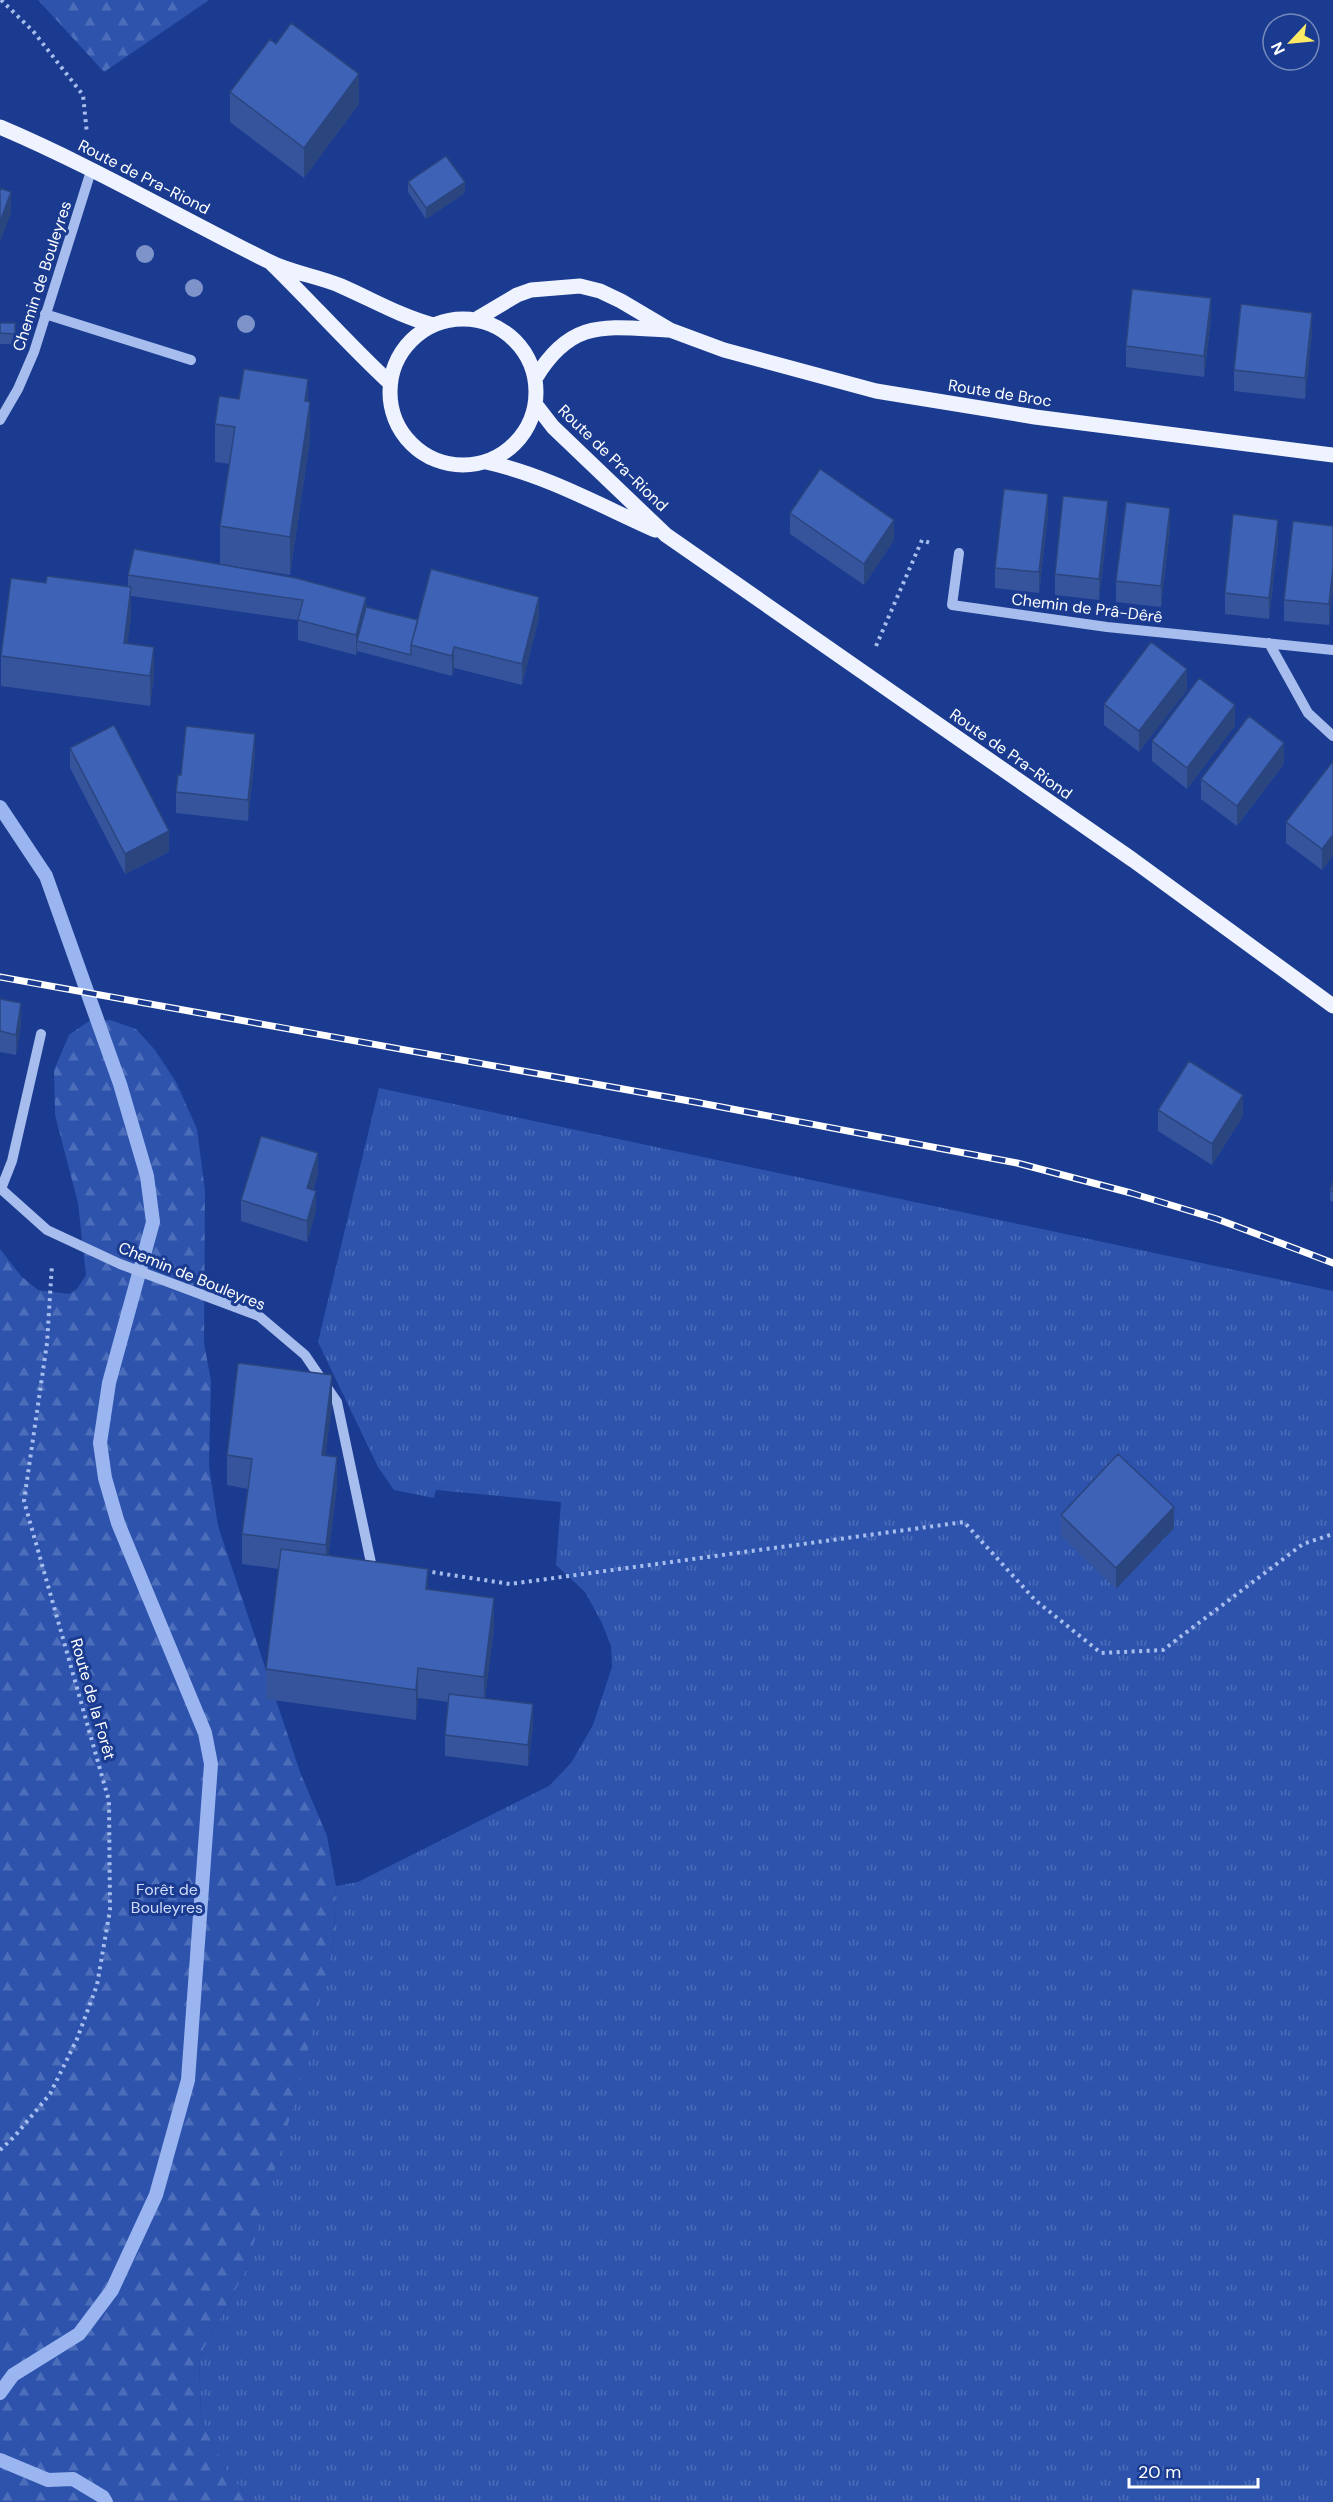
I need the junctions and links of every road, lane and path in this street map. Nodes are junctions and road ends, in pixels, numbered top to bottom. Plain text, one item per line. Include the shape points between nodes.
1 (1, 0) edge
2 (0, 127) edge
3 (91, 171) junction
4 (270, 262) junction
5 (45, 314) junction
6 (476, 320) junction
7 (434, 325) junction
8 (670, 330) junction
9 (190, 360) dead end
10 (535, 379) junction
11 (390, 383) junction
12 (536, 405) junction
13 (0, 420) edge
14 (1333, 455) edge
15 (486, 462) junction
16 (666, 535) junction
17 (959, 553) joint
18 (1269, 643) junction
19 (875, 647) dead end
20 (1333, 650) edge
21 (1333, 736) edge
22 (1333, 1006) edge
23 (41, 1034) dead end
24 (0, 1189) edge
25 (47, 1230) junction
26 (1333, 1534) edge
27 (370, 1563) joint
28 (0, 2150) edge

1 - 3 path via 33,31 82,95
2 - 3 main road, Route de Pra-Riond
3 - 4 main road, Route de Pra-Riond
3 - 5 street, Chemin de Bouleyres
4 - 7 main road, Route de Pra-Riond
4 - 11 main road, Route de Pra-Riond
5 - 9 street
5 - 13 street, Chemin de Bouleyres via 34,352
6 - 7 main road, Route de Pra-Riond
6 - 8 main road, Route de Broc via 531,290 580,286 621,301
6 - 10 main road, Route de Pra-Riond via 513,338 527,356
7 - 11 main road, Route de Pra-Riond via 415,336 401,353
8 - 10 main road, Route de Broc via 587,331 549,356
8 - 14 main road, Route de Broc via 761,361 876,391 1035,417
10 - 12 main road, Route de Pra-Riond
11 - 15 main road, Route de Pra-Riond via 397,424 419,451 451,465
12 - 15 main road, Route de Pra-Riond via 515,444
12 - 16 main road, Route de Pra-Riond via 553,427
15 - 16 main road, Route de Pra-Riond via 542,477
16 - 22 main road, Route de Pra-Riond via 1133,860
17 - 18 street, Chemin de Prâ-Dêrê via 952,605 1107,627
17 - 19 path via 922,540
18 - 20 street, Chemin de Prâ-Dêrê
18 - 21 street via 1308,713
23 - 24 street via 12,1161
24 - 25 street, Chemin de Bouleyres
25 - 27 street, Chemin de Bouleyres via 120,1264 259,1316 305,1355 337,1402
25 - 28 path, Route de la Forêt via 52,1268 47,1332 24,1501 109,1801 110,1910 97,1985 76,2039 50,2094
26 - 27 path via 1303,1544 1163,1650 1101,1653 1035,1600 964,1522 510,1584

